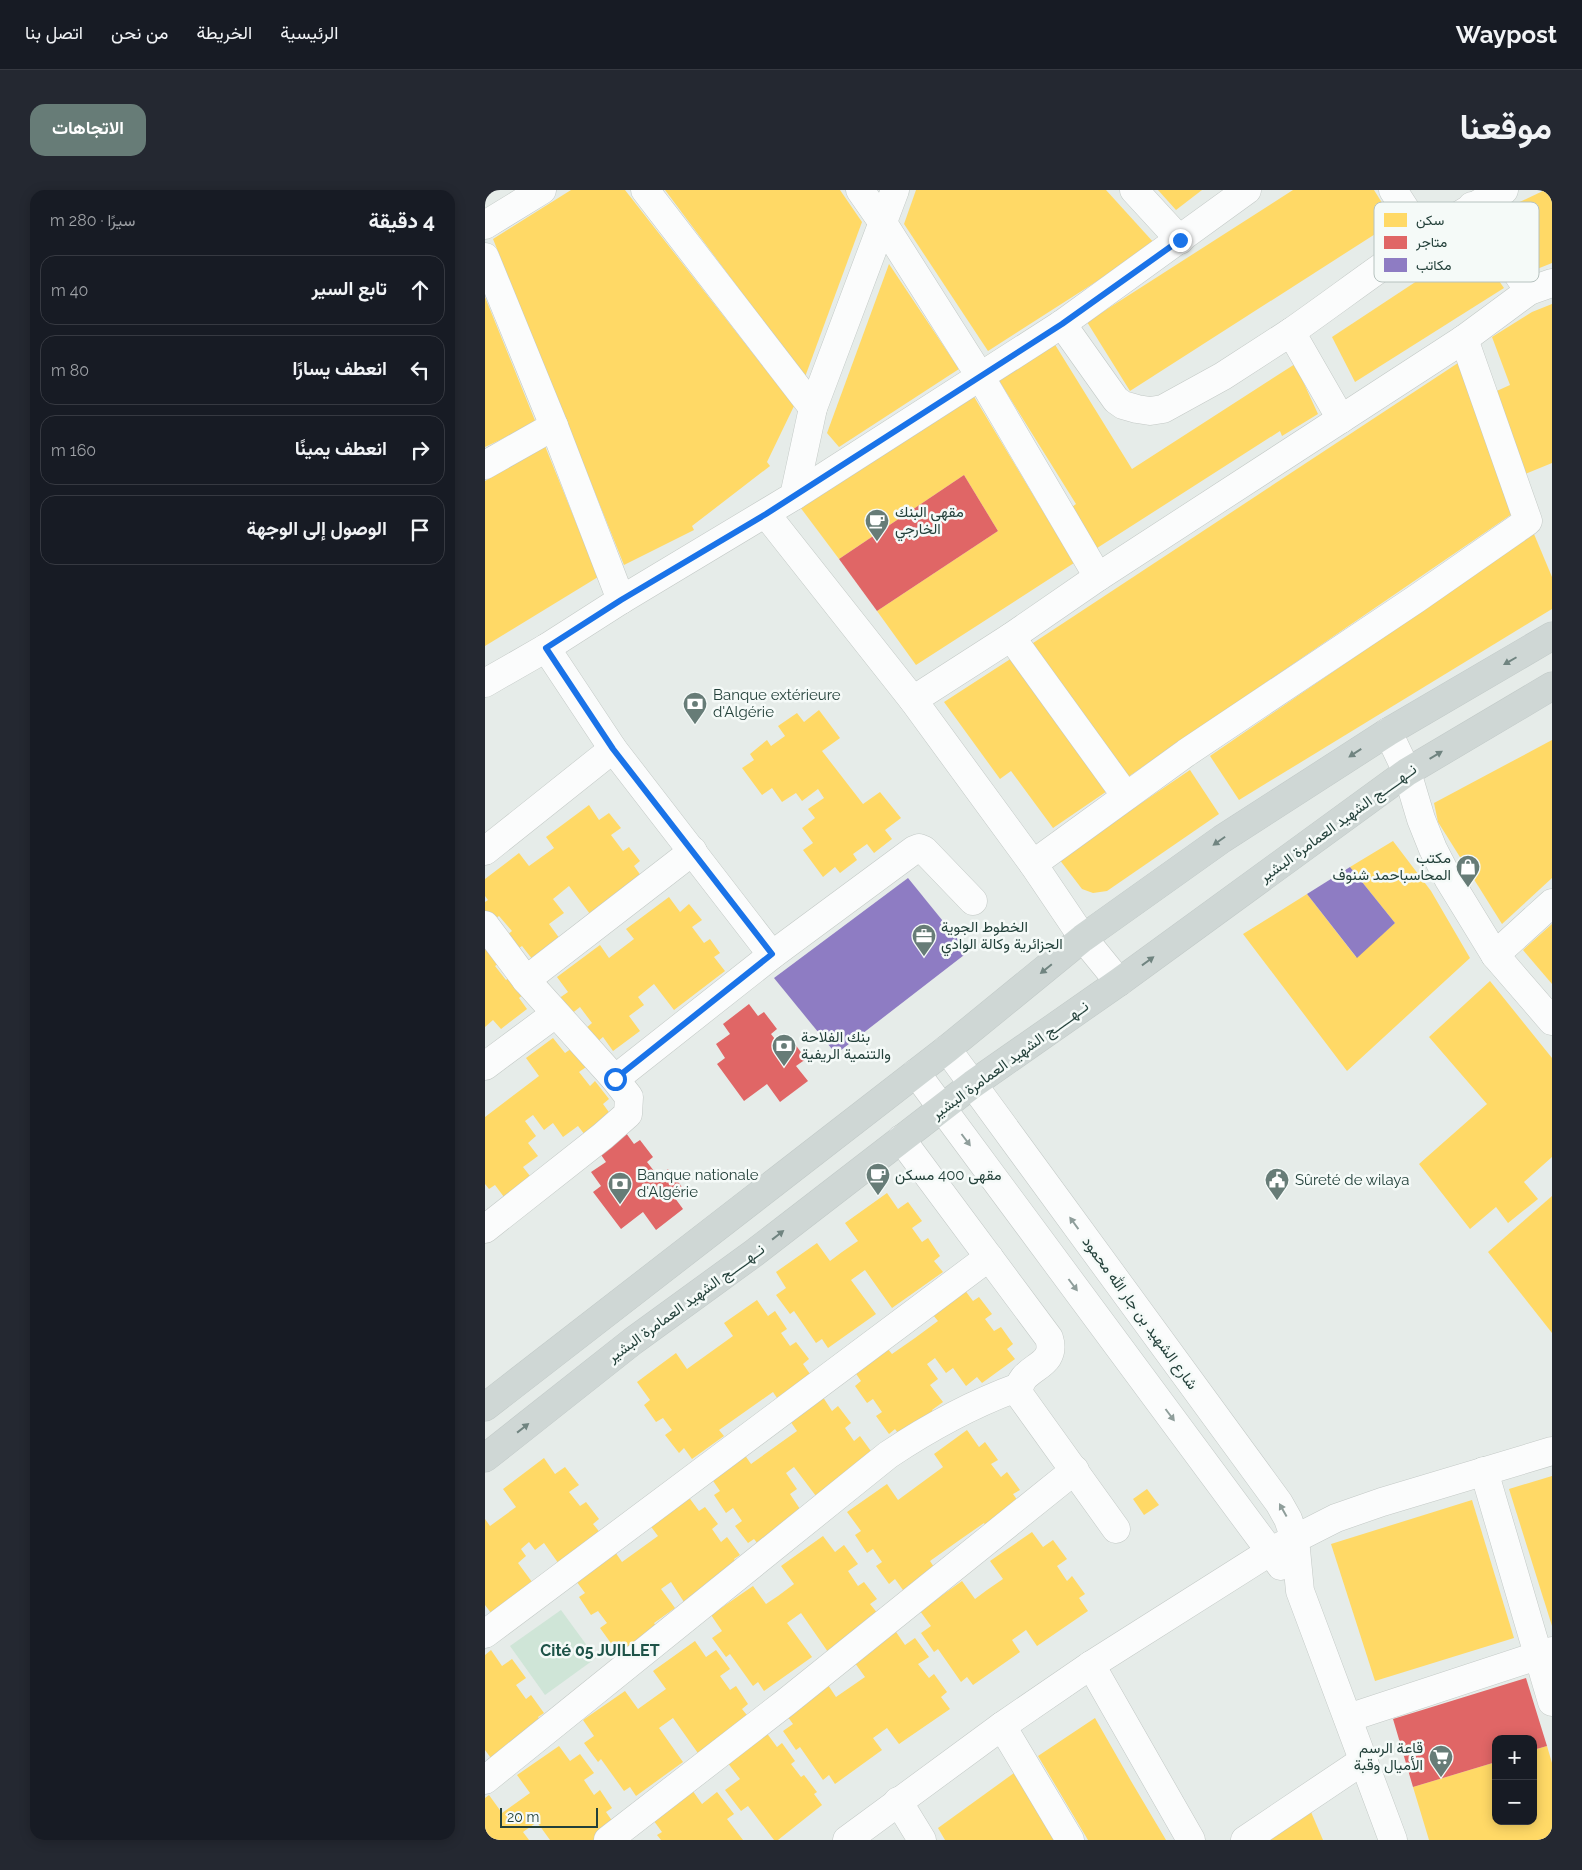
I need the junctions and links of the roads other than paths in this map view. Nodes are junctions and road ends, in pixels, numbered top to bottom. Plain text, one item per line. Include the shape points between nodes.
1 (542, 190) edge
2 (645, 190) edge
3 (859, 190) edge
4 (895, 190) edge
5 (1134, 190) edge
6 (1247, 190) edge
7 (1393, 190) edge
8 (1503, 190) edge
9 (1401, 202) edge
10 (1480, 202) edge
11 (883, 223) junction
12 (485, 225) edge
13 (1180, 240) junction
14 (485, 257) edge
15 (1374, 273) edge
16 (1540, 287) edge
17 (1062, 324) junction
18 (1291, 332) junction
19 (1464, 339) junction
20 (979, 376) junction
21 (813, 408) junction
22 (1341, 419) junction
23 (554, 426) junction
24 (485, 465) edge
25 (794, 496) junction
26 (766, 514) junction
27 (1098, 577) junction
28 (621, 600) junction
29 (1552, 636) edge
30 (1011, 637) junction
31 (546, 648) junction
32 (485, 683) edge
33 (1552, 686) edge
34 (913, 700) junction
35 (1387, 732) junction
36 (613, 749) junction
37 (1407, 772) junction
38 (1126, 796) junction
39 (485, 850) edge
40 (693, 851) junction
41 (1033, 864) junction
42 (973, 901) dead end
43 (1552, 903) edge
44 (485, 925) edge
45 (1083, 938) junction
46 (772, 954) junction
47 (1495, 954) junction
48 (526, 980) junction
49 (1119, 982) junction
50 (555, 1014) junction
51 (1552, 1021) edge
52 (947, 1049) junction
53 (485, 1066) edge
54 (916, 1073) junction
55 (615, 1079) junction
56 (973, 1084) junction
57 (942, 1108) junction
58 (901, 1139) junction
59 (485, 1229) edge
60 (989, 1257) junction
61 (1019, 1387) junction
62 (485, 1407) edge
63 (1552, 1451) edge
64 (485, 1458) edge
65 (1075, 1470) junction
66 (1484, 1471) junction
67 (1116, 1529) dead end
68 (1295, 1539) junction
69 (1271, 1552) junction
70 (1300, 1591) junction
71 (485, 1634) edge
72 (1545, 1654) edge
73 (1091, 1665) junction
74 (1552, 1702) edge
75 (1348, 1718) junction
76 (1002, 1726) junction
77 (1364, 1760) junction
78 (485, 1780) edge
79 (898, 1801) junction
80 (608, 1840) edge
81 (847, 1840) edge
82 (922, 1840) edge
83 (1070, 1840) edge
84 (1191, 1840) edge
85 (1245, 1840) edge
86 (1393, 1840) edge

1 - 12 street
2 - 21 street
3 - 11 street
4 - 11 street
5 - 13 street
6 - 13 street
7 - 9 street
8 - 10 street
11 - 20 street
11 - 21 street
13 - 17 street
14 - 23 street
15 - 18 street
16 - 19 street
17 - 18 street via 1116,400 1123,405 1150,411 1163,409 1223,376
17 - 20 street
18 - 22 street
19 - 22 street
19 - 38 street via 1528,521
20 - 25 street
20 - 27 street
21 - 25 street
22 - 27 street
23 - 24 street
23 - 28 street
25 - 26 street
26 - 28 street
26 - 34 street
27 - 30 street
28 - 31 street
29 -> 35 main road
30 - 34 street
30 - 38 street
31 - 32 street
31 - 36 street
37 -> 33 main road, نــهـــــج الشهيد العمامرة البشير
34 - 41 street
35 - 37 street
35 -> 45 main road via 1222,839
36 - 39 street
36 - 40 street
37 - 47 street via 1433,849
49 -> 37 main road, نــهـــــج الشهيد العمامرة البشير
38 - 41 street
40 - 46 street
40 - 48 street
41 - 45 street
42 - 46 street via 919,848
43 - 47 street
44 - 48 street
45 - 49 street
45 -> 52 main road
46 - 55 street
47 - 51 street
48 - 50 street
49 - 56 main road, نــهـــــج الشهيد العمامرة البشير
50 - 53 street
50 - 55 street
52 - 54 main road
52 - 56 street, شارع الشهيد بن جار الله محمود
54 - 57 street, شارع الشهيد بن جار الله محمود
54 - 62 main road
55 - 59 street via 629,1096 627,1114
56 - 57 main road, نــهـــــج الشهيد العمامرة البشير
68 -> 56 street, شارع الشهيد بن جار الله محمود via 1279,1502
57 - 58 main road, نــهـــــج الشهيد العمامرة البشير
57 -> 69 street, شارع الشهيد بن جار الله محمود
58 - 60 street
64 -> 58 main road, نــهـــــج الشهيد العمامرة البشير via 633,1341 754,1253
60 - 61 street via 1045,1331 1051,1346 1046,1361 1025,1376
60 - 71 street
61 - 65 street via 1023,1400
61 - 78 street via 951,1416 888,1455
63 - 66 street
65 - 67 street
65 - 80 street
66 - 68 street via 1345,1515
66 - 72 street
68 - 69 street
68 - 70 street, شارع الشهيد بن جار الله محمود
69 - 70 street, شارع الشهيد بن جار الله محمود
69 - 73 street
70 - 75 street, شارع الشهيد بن جار الله محمود
72 - 74 street
72 - 75 street
73 - 76 street
73 - 84 street
75 - 77 street, شارع الشهيد بن جار الله محمود
76 - 79 street
76 - 83 street
77 - 85 street
77 - 86 street, شارع الشهيد بن جار الله محمود
79 - 81 street
79 - 82 street

